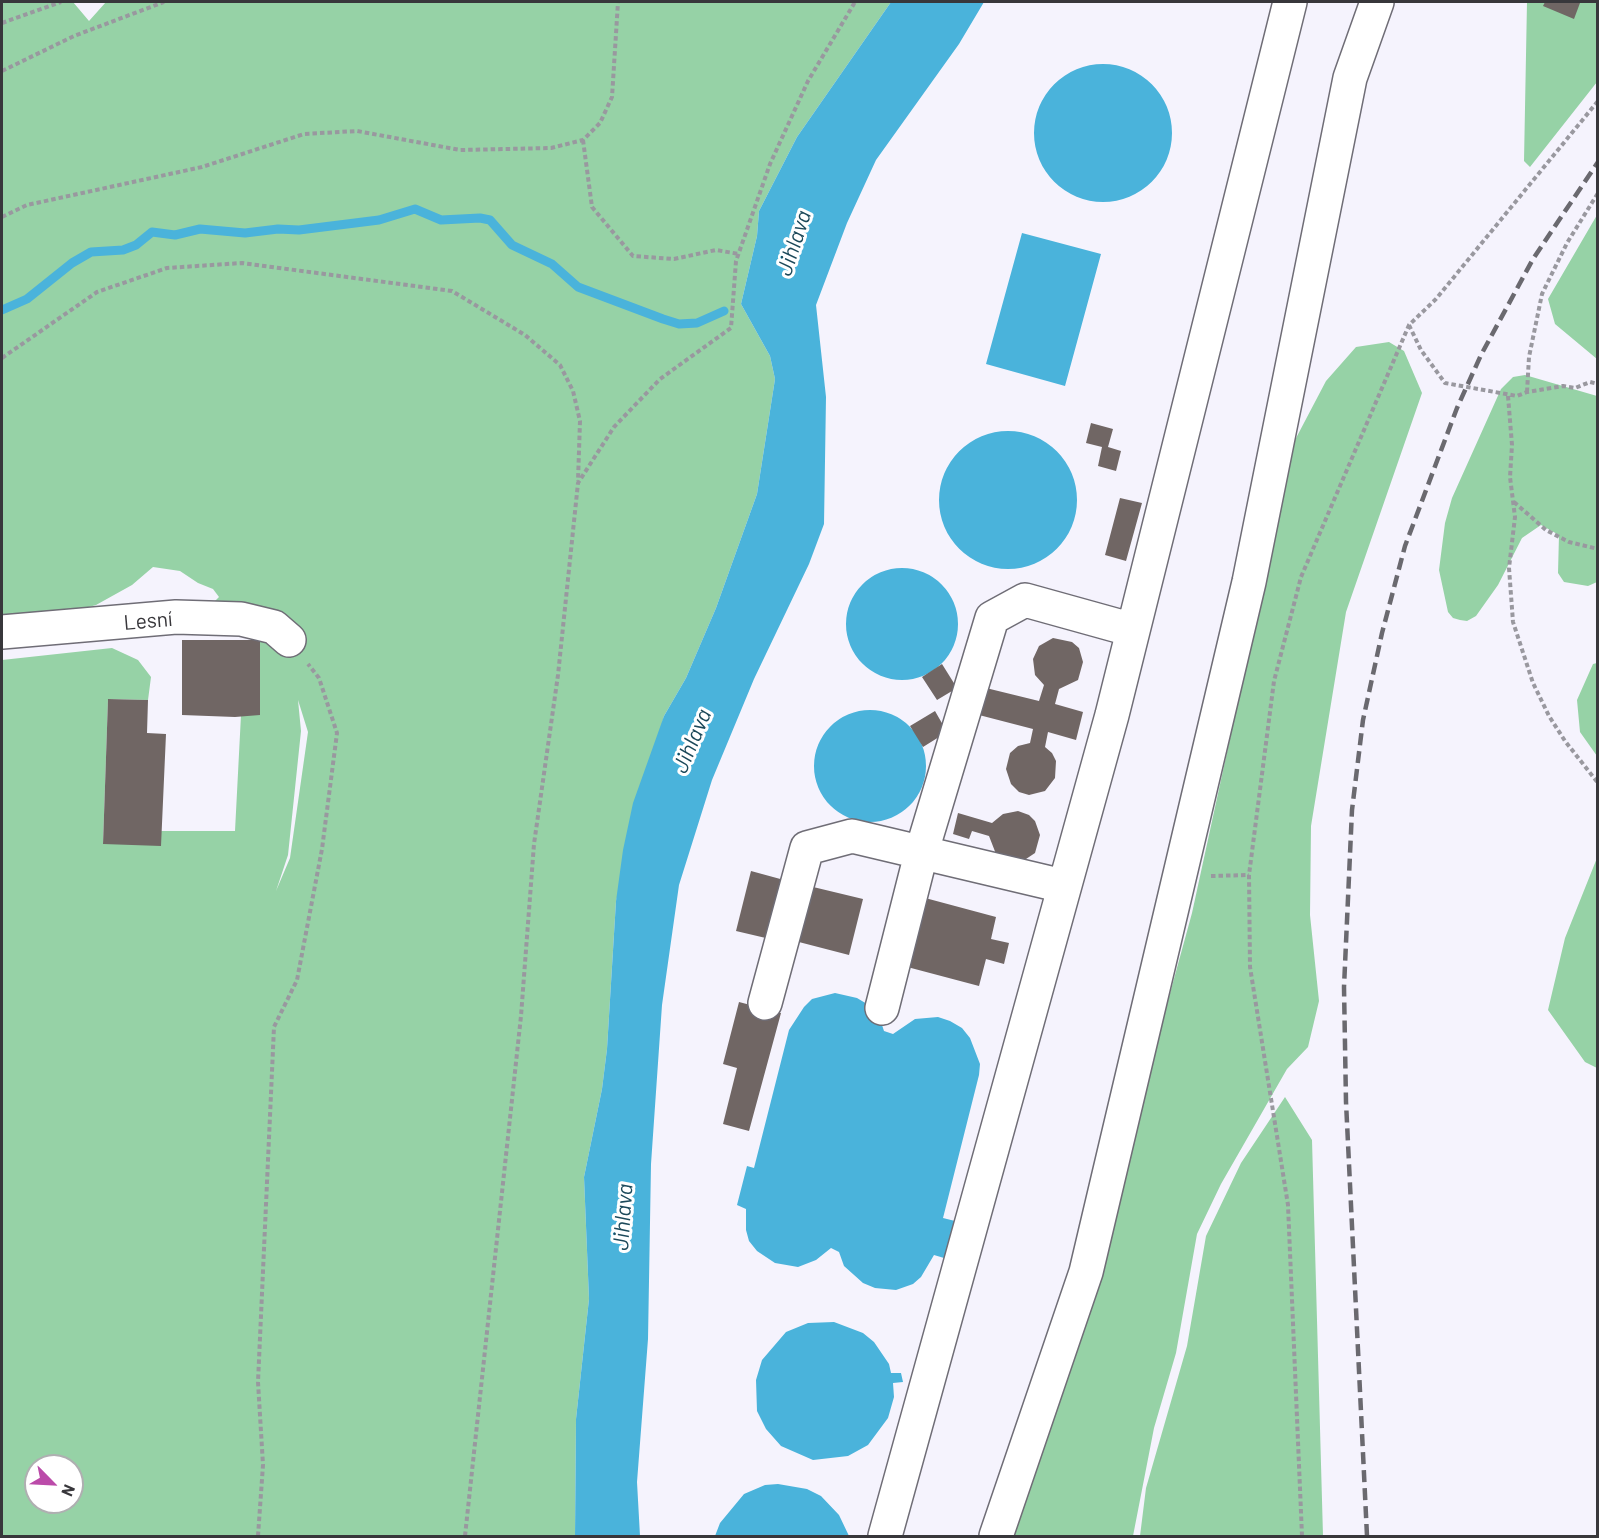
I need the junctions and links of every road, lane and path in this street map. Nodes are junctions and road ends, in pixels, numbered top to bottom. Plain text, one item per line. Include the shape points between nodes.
1 (61, 2) edge
2 (164, 2) edge
3 (618, 2) edge
4 (855, 2) edge
5 (1290, 2) edge
6 (1377, 2) edge
7 (2, 23) edge
8 (2, 71) edge
9 (1598, 101) edge
10 (584, 140) junction
11 (1598, 193) edge
12 (2, 217) edge
13 (739, 254) junction
14 (1408, 325) junction
15 (2, 358) edge
16 (1598, 384) edge
17 (1527, 392) junction
18 (1508, 396) junction
19 (578, 483) junction
20 (1514, 502) junction
21 (1598, 549) edge
22 (1133, 630) junction
23 (2, 632) edge
24 (289, 640) joint
25 (1598, 783) edge
26 (921, 854) junction
27 (1063, 886) junction
28 (765, 1003) dead end
29 (882, 1008) dead end
30 (258, 1536) edge
31 (465, 1536) edge
32 (885, 1536) edge
33 (996, 1536) edge
34 (1302, 1536) edge

1 - 7 path
2 - 8 path via 74,36
3 - 10 path via 612,97 600,123
4 - 13 path via 808,81 770,164
5 - 22 street
6 - 33 street via 1350,78 1249,582 1086,1272
9 - 14 path via 1436,299
10 - 12 path via 551,148 460,150 357,131 303,134 202,167 27,205
10 - 13 path via 592,207 633,256 674,259 716,250
11 - 17 path via 1542,294 1529,357
13 - 19 path via 731,328 652,387 614,427
14 - 18 path via 1445,383
14 - 34 path via 1300,577 1274,681 1249,875 1250,967 1288,1205
15 - 19 path via 97,292 167,268 242,263 452,291 525,335 560,365 573,391 580,421
16 - 17 path
17 - 18 path
18 - 20 path
19 - 31 path via 558,675 534,844 521,1016
20 - 21 path via 1546,530 1569,542
20 - 25 path via 1509,568 1513,622 1522,654 1549,716
22 - 26 street via 1025,600 992,618
22 - 27 street
23 - 24 street, Lesní via 176,617 241,619 274,627
24 - 30 path via 319,678 337,733 322,849 297,980 274,1027 258,1382 263,1465
26 - 27 street
26 - 28 street via 852,836 807,848
26 - 29 street
27 - 32 street

